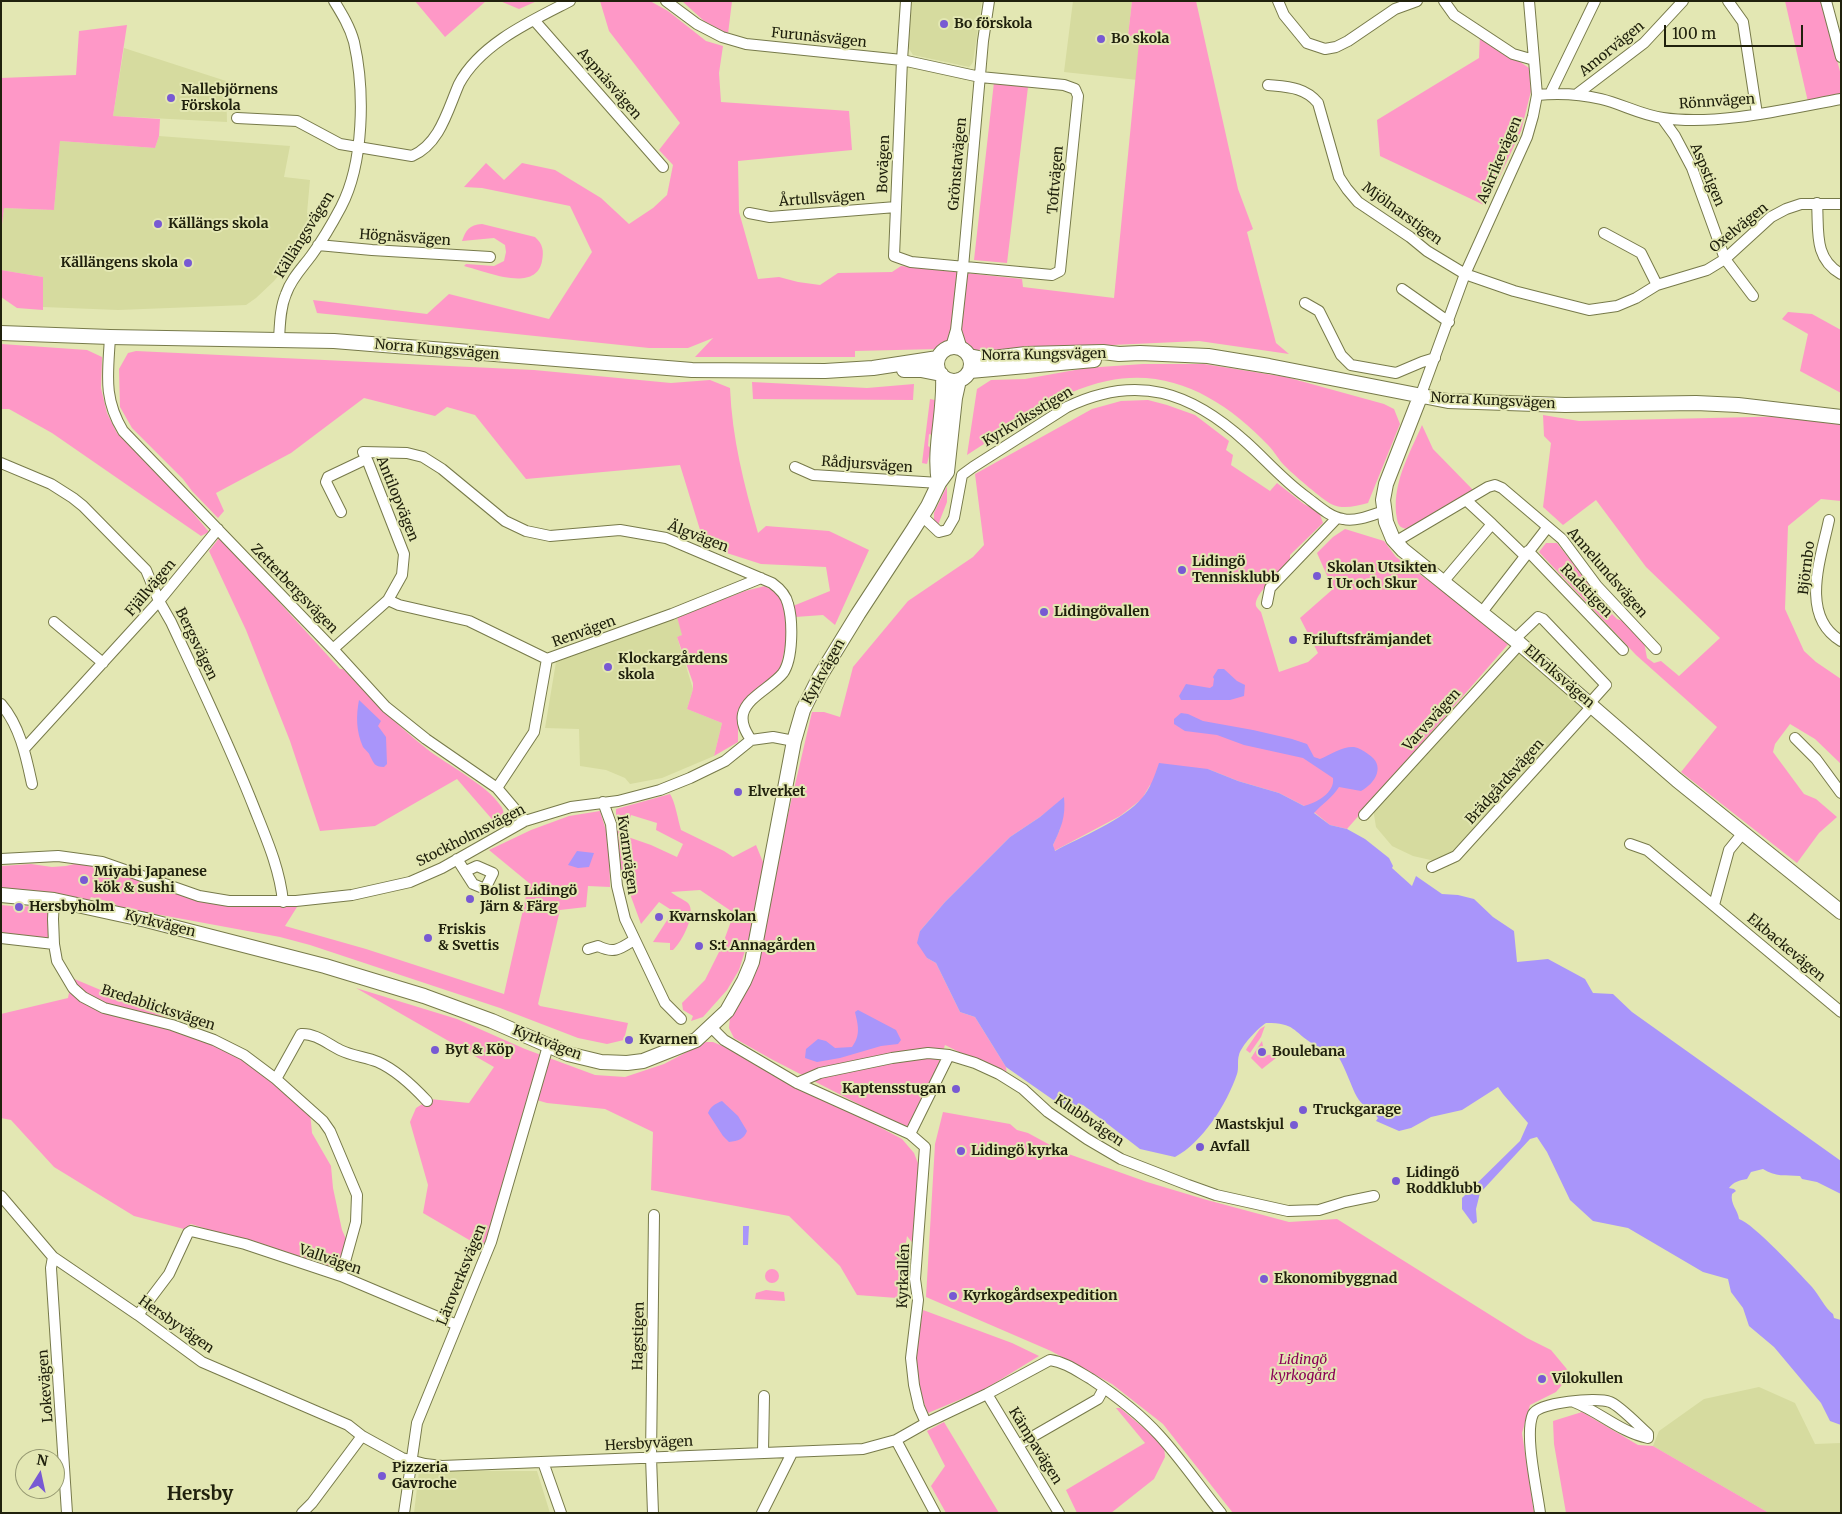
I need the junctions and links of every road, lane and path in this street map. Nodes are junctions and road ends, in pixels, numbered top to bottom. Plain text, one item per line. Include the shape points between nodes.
1 (334, 1) edge
2 (570, 1) edge
3 (666, 1) edge
4 (906, 1) edge
5 (989, 1) edge
6 (1278, 1) edge
7 (1417, 1) edge
8 (1444, 1) edge
9 (1529, 1) edge
10 (1595, 1) edge
11 (1683, 1) edge
12 (1728, 1) edge
13 (1826, 1) edge
14 (534, 20) junction
15 (1841, 57) edge
16 (902, 60) junction
17 (1534, 60) junction
18 (980, 77) junction
19 (1268, 85) dead end
20 (1550, 94) junction
21 (1577, 94) junction
22 (1537, 95) junction
23 (1841, 99) edge
24 (1757, 114) junction
25 (237, 118) dead end
26 (1662, 118) junction
27 (358, 147) junction
28 (663, 167) dead end
29 (1817, 203) junction
30 (1841, 204) edge
31 (896, 207) junction
32 (749, 212) dead end
33 (1604, 234) dead end
34 (318, 245) junction
35 (490, 257) dead end
36 (1725, 259) junction
37 (963, 267) junction
38 (1465, 274) junction
39 (1841, 274) edge
40 (1657, 285) junction
41 (1402, 289) dead end
42 (1753, 296) dead end
43 (1304, 303) dead end
44 (1449, 322) junction
45 (1, 333) edge
46 (110, 337) junction
47 (279, 339) junction
48 (961, 350) junction
49 (1118, 354) junction
50 (938, 358) junction
51 (1435, 358) junction
52 (873, 368) junction
53 (942, 376) junction
54 (964, 376) junction
55 (1420, 397) junction
56 (1841, 417) edge
57 (364, 455) junction
58 (1, 463) edge
59 (795, 467) dead end
60 (939, 483) junction
61 (1466, 500) junction
62 (1384, 511) junction
63 (341, 512) dead end
64 (922, 516) junction
65 (1337, 518) junction
66 (1829, 520) dead end
67 (1492, 524) junction
68 (1547, 528) junction
69 (218, 529) junction
70 (1395, 542) junction
71 (1526, 553) junction
72 (761, 578) junction
73 (1443, 582) junction
74 (388, 600) junction
75 (159, 601) junction
76 (1267, 603) dead end
77 (1482, 612) junction
78 (54, 622) dead end
79 (1517, 641) junction
80 (1841, 641) edge
81 (333, 649) junction
82 (1656, 649) dead end
83 (1623, 650) dead end
84 (547, 660) junction
85 (103, 663) junction
86 (1, 704) edge
87 (1590, 705) junction
88 (1795, 738) dead end
89 (751, 740) junction
90 (794, 741) junction
91 (24, 748) junction
92 (32, 784) dead end
93 (497, 788) junction
94 (1841, 793) edge
95 (603, 802) junction
96 (1364, 816) dead end
97 (525, 821) junction
98 (1742, 834) junction
99 (1630, 844) dead end
100 (1, 859) edge
101 (457, 859) junction
102 (1432, 867) dead end
103 (466, 871) dead end
104 (1, 895) edge
105 (54, 900) junction
106 (282, 902) junction
107 (1714, 905) junction
108 (1841, 912) edge
109 (1, 938) edge
110 (634, 940) junction
111 (54, 944) junction
112 (588, 950) dead end
113 (1841, 1012) edge
114 (681, 1019) dead end
115 (711, 1027) junction
116 (548, 1046) junction
117 (950, 1055) junction
118 (276, 1079) junction
119 (797, 1083) junction
120 (426, 1101) dead end
121 (910, 1134) junction
122 (1, 1196) edge
123 (1374, 1196) dead end
124 (654, 1215) dead end
125 (53, 1257) junction
126 (341, 1276) junction
127 (138, 1315) junction
128 (457, 1325) junction
129 (1104, 1388) junction
130 (987, 1394) junction
131 (764, 1396) dead end
132 (1574, 1402) junction
133 (931, 1420) junction
134 (362, 1436) junction
135 (896, 1440) junction
136 (1018, 1445) junction
137 (762, 1452) junction
138 (792, 1453) junction
139 (651, 1457) junction
140 (410, 1461) junction
141 (543, 1462) junction
142 (67, 1513) edge
143 (302, 1513) edge
144 (404, 1513) edge
145 (561, 1513) edge
146 (653, 1513) edge
147 (762, 1513) edge
148 (935, 1513) edge
149 (1059, 1513) edge
150 (1220, 1513) edge
151 (1540, 1513) edge

1 - 27 street, Källängsvägen via 354,41 360,98
2 - 14 street
3 - 16 street, Furunäsvägen via 697,24 722,37 746,44
4 - 16 street, Bovägen
5 - 18 street, Grönstavägen
6 - 7 street via 1307,43 1324,49 1336,47 1395,9
8 - 17 street via 1454,15 1513,54
9 - 17 street, Askrikevägen
10 - 20 street
11 - 21 street, Amorvägen via 1644,43
12 - 24 street via 1743,22
13 - 15 street
14 - 27 street via 478,58 463,76 432,142 419,153 405,156
14 - 28 street, Aspnäsvägen
16 - 18 street, Furunäsvägen
16 - 31 street, Bovägen
17 - 22 street, Askrikevägen
18 - 37 street, Grönstavägen
18 - 37 street, Toftvägen via 1064,85 1075,89 1078,96 1060,271 1052,275
19 - 38 street, Mjölnarstigen via 1311,94 1318,102 1339,177 1358,202 1427,252
20 - 21 street, Rönnvägen
20 - 22 street, Rönnvägen
21 - 26 street, Rönnvägen
22 - 38 street, Askrikevägen via 1527,137
23 - 24 street, Rönnvägen
24 - 26 street, Rönnvägen via 1696,120
25 - 27 street via 297,120 340,144
26 - 36 street, Aspstigen via 1692,168
27 - 34 street, Källängsvägen via 342,206
29 - 30 street, Oxelvägen
29 - 36 street, Oxelvägen via 1801,204 1771,217
29 - 39 street via 1820,252
31 - 32 street, Årtullsvägen via 770,217
31 - 37 street, Bovägen via 894,256 911,262
33 - 40 street via 1641,253
34 - 35 street, Högnäsvägen
34 - 47 street, Källängsvägen via 286,293
36 - 40 street, Oxelvägen via 1707,270
36 - 42 street, Aspstigen
37 - 48 street, Grönstavägen via 956,330
38 - 40 street, Oxelvägen via 1514,291 1589,310 1616,306
38 - 44 street, Askrikevägen
41 - 44 street
43 - 51 street via 1319,311 1341,355 1351,365 1396,374
44 - 51 street, Askrikevägen
45 - 46 street, Norra Kungsvägen
46 - 47 street, Norra Kungsvägen
46 - 69 street, Zetterbergsvägen via 109,400 114,416 134,442
47 - 52 street, Norra Kungsvägen via 692,370
48 - 49 street, Norra Kungsvägen via 984,359 1026,354
48 - 50 street via 942,352
48 - 54 street via 971,365
49 - 54 street, Norra Kungsvägen via 1102,359
49 - 55 street, Norra Kungsvägen via 1239,360
50 - 52 street, Norra Kungsvägen
50 - 53 street
51 - 55 street, Askrikevägen
52 - 53 street, Norra Kungsvägen via 921,370
53 - 54 street via 953,381
53 - 60 street, Kyrkvägen via 944,396 937,470
54 - 60 street, Kyrkvägen via 955,398 947,472
55 - 56 street, Norra Kungsvägen via 1512,404 1722,404
55 - 62 street, Elfviksvägen via 1386,484
57 - 63 street via 326,479
57 - 72 street, Älgvägen via 408,453 423,457 505,521 526,531 550,536 620,530 666,538
57 - 74 street, Antilopvägen via 404,554 402,575
58 - 75 street, Bergsvägen via 51,484 74,498 146,570
59 - 60 street, Rådjursvägen via 813,476
60 - 64 street, Kyrkvägen
61 - 67 street, Radstigen
61 - 68 street via 1495,485
61 - 70 street
62 - 65 street via 1349,520
62 - 70 street, Elfviksvägen
64 - 65 street, Kyrkviksstigen via 939,532 947,530 954,518 962,475 972,467 1083,399 1113,390 1136,389 1181,398 1202,408 1247,443 1293,488
64 - 90 street, Kyrkvägen via 820,676 803,710
65 - 76 street via 1270,588
66 - 80 street, Björnbo via 1816,586 1816,604 1827,629
67 - 71 street, Radstigen
67 - 73 street
68 - 71 street, Annelundsvägen
68 - 82 street, Annelundsvägen via 1562,539 1597,586
69 - 75 street, Fjällvägen
69 - 81 street, Zetterbergsvägen
70 - 73 street, Elfviksvägen
71 - 77 street, Annelundsvägen
71 - 83 street, Radstigen
72 - 84 street, Renvägen
72 - 89 street, Älgvägen via 780,589 788,604 790,655 784,671 752,699 743,713 742,720
73 - 77 street, Elfviksvägen
74 - 81 street, Antilopvägen
74 - 84 street via 469,621
75 - 85 street, Fjällvägen
75 - 106 street, Bergsvägen via 242,776 267,840 281,886
77 - 79 street, Elfviksvägen
78 - 85 street
79 - 87 street, Elfviksvägen
79 - 87 street, Varvsvägen via 1538,617 1544,619 1606,685
79 - 96 street, Varvsvägen
81 - 93 street, Zetterbergsvägen via 386,707
84 - 93 street, Renvägen via 534,732
85 - 91 street, Fjällvägen
86 - 91 street
87 - 98 street, Elfviksvägen
87 - 102 street, Brädgårdsvägen via 1456,856
88 - 94 street via 1816,759
89 - 90 street via 773,737
89 - 95 street, Stockholmsvägen via 725,761 690,778 660,790
90 - 115 street, Kyrkvägen via 752,962 734,1000
91 - 92 street
93 - 97 street, Zetterbergsvägen
95 - 97 street, Stockholmsvägen via 571,807
95 - 110 street, Kvarnvägen via 612,824 619,899
97 - 101 street, Stockholmsvägen
98 - 107 street via 1729,850
98 - 108 street, Elfviksvägen
99 - 107 street, Ekbackevägen via 1647,850
100 - 106 street, Stockholmsvägen via 80,858 102,862 199,896 229,901
101 - 103 street
101 - 106 street, Stockholmsvägen via 410,882 384,889
104 - 105 street, Kyrkvägen
105 - 111 street, Bredablicksvägen
105 - 116 street, Kyrkvägen via 334,968 432,999
107 - 113 street, Ekbackevägen
109 - 111 street
110 - 112 street via 619,949 598,946
110 - 114 street, Kvarnvägen via 665,1003
111 - 118 street, Bredablicksvägen via 58,961 73,988 93,1003 214,1040 244,1055
115 - 116 street, Kyrkvägen via 696,1040 643,1061 601,1062
115 - 119 street, Kyrkallén via 724,1040
116 - 128 street, Läroverksvägen via 491,1242
117 - 119 street, Klubbvägen via 928,1053 892,1058 820,1073
117 - 121 street
117 - 123 street, Klubbvägen via 999,1074 1056,1117 1121,1159 1188,1185 1288,1211 1318,1210
118 - 120 street via 302,1034 308,1033 356,1057 376,1061 389,1068
118 - 126 street, Bredablicksvägen via 330,1131 357,1195 356,1222
119 - 121 street, Kyrkallén
121 - 133 street, Kyrkallén via 925,1146 915,1279 918,1300 911,1358 918,1407
122 - 125 street, Hersbyvägen
124 - 139 street, Hagstigen
125 - 127 street, Hersbyvägen
125 - 142 street, Lokevägen via 51,1268
126 - 127 street, Vallvägen via 245,1244 191,1231 169,1274
126 - 128 street, Vallvägen
127 - 134 street, Hersbyvägen via 202,1362 348,1425
128 - 140 street, Läroverksvägen via 417,1424
129 - 130 street, Hersbyvägen via 1060,1362 1050,1360
129 - 136 street via 1098,1400
129 - 150 street via 1159,1434
130 - 133 street, Hersbyvägen
130 - 136 street, Kämpavägen
131 - 137 street
132 - 132 street via 1590,1408 1635,1436 1648,1438 1648,1434 1611,1402 1599,1399
132 - 151 street via 1550,1405 1536,1410 1533,1415 1529,1432
133 - 135 street, Hersbyvägen
134 - 140 street, Hersbyvägen
134 - 143 street
135 - 138 street, Hersbyvägen via 863,1450
135 - 148 street
136 - 149 street, Kämpavägen
137 - 138 street, Hersbyvägen
137 - 139 street, Hersbyvägen
138 - 147 street
139 - 141 street, Hersbyvägen
139 - 146 street, Hagstigen
140 - 141 street, Hersbyvägen via 442,1466
140 - 144 street, Läroverksvägen
141 - 145 street

